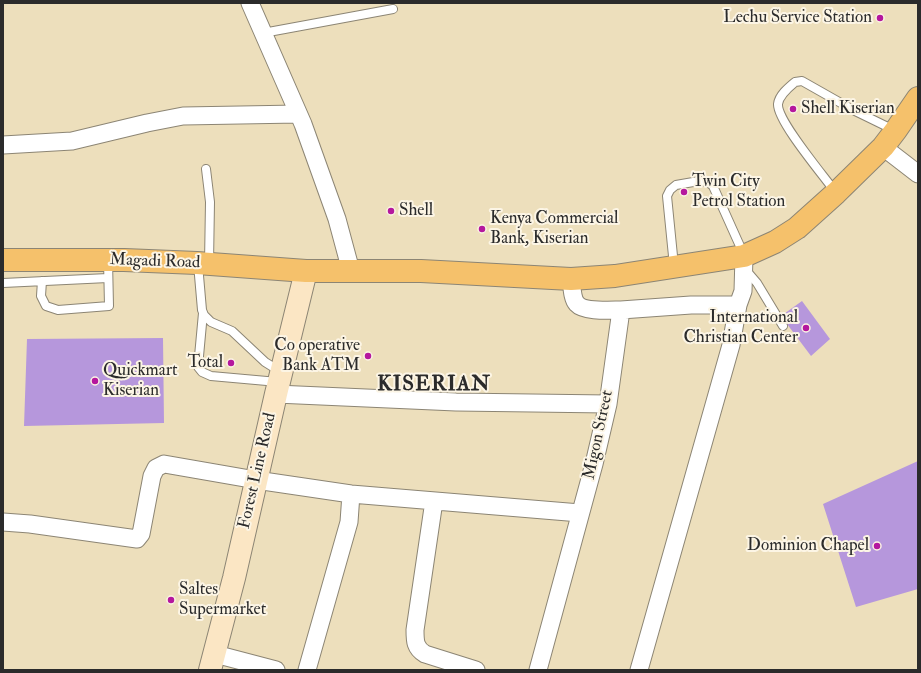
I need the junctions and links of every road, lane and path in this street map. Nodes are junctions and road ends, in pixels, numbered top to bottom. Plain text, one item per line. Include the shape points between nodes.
1 (250, 3) edge
2 (393, 9) dead end
3 (263, 33) junction
4 (918, 98) edge
5 (298, 114) junction
6 (890, 139) junction
7 (3, 145) edge
8 (206, 169) dead end
9 (918, 174) edge
10 (836, 193) junction
11 (3, 260) edge
12 (744, 262) junction
13 (203, 263) junction
14 (674, 267) junction
15 (108, 268) junction
16 (306, 271) junction
17 (351, 271) junction
18 (571, 279) junction
19 (42, 281) junction
20 (3, 283) edge
21 (738, 304) junction
22 (621, 310) junction
23 (203, 312) junction
24 (783, 326) dead end
25 (279, 383) junction
26 (608, 404) junction
27 (256, 480) junction
28 (351, 494) junction
29 (434, 501) junction
30 (580, 513) junction
31 (3, 522) edge
32 (212, 662) edge
33 (276, 670) edge
34 (307, 670) edge
35 (476, 670) edge
36 (538, 670) edge
37 (640, 670) edge

1 - 3 street
2 - 3 lane
3 - 5 street
4 - 6 highway, Magadi Road
5 - 7 street via 183,116 147,122 72,141
5 - 17 street via 304,124 337,219
6 - 9 street
6 - 10 highway, Magadi Road
6 - 10 lane via 855,111 802,82 795,82 788,88 778,104 780,113 786,126
8 - 13 lane via 210,202
10 - 12 highway, Magadi Road via 797,228
11 - 15 highway, Magadi Road
12 - 14 highway, Magadi Road
12 - 14 lane via 713,186 699,180 676,185 667,196
12 - 21 street via 743,291
12 - 24 lane
13 - 15 highway, Magadi Road
13 - 16 highway, Magadi Road
13 - 23 lane
14 - 18 highway, Magadi Road
15 - 19 lane
15 - 19 lane via 109,306 58,310 46,306 41,296
16 - 17 highway, Magadi Road
16 - 25 main road, Forest Line Road
17 - 18 highway, Magadi Road via 421,271
18 - 22 street via 578,305 587,309
19 - 20 lane
21 - 22 street
21 - 37 street via 731,345
22 - 26 street, Migon Street
23 - 25 lane via 211,322 237,334 265,362
23 - 25 lane via 198,361 202,372 212,376
25 - 26 street via 456,402
25 - 27 main road, Forest Line Road
26 - 30 street, Migon Street
27 - 28 street
27 - 31 street via 164,464 159,466 153,472 141,534 137,539
27 - 32 main road, Forest Line Road
28 - 29 street
28 - 34 street via 349,522
29 - 30 street
29 - 35 street via 415,640 417,647 425,654
30 - 36 street, Migon Street
32 - 33 street

